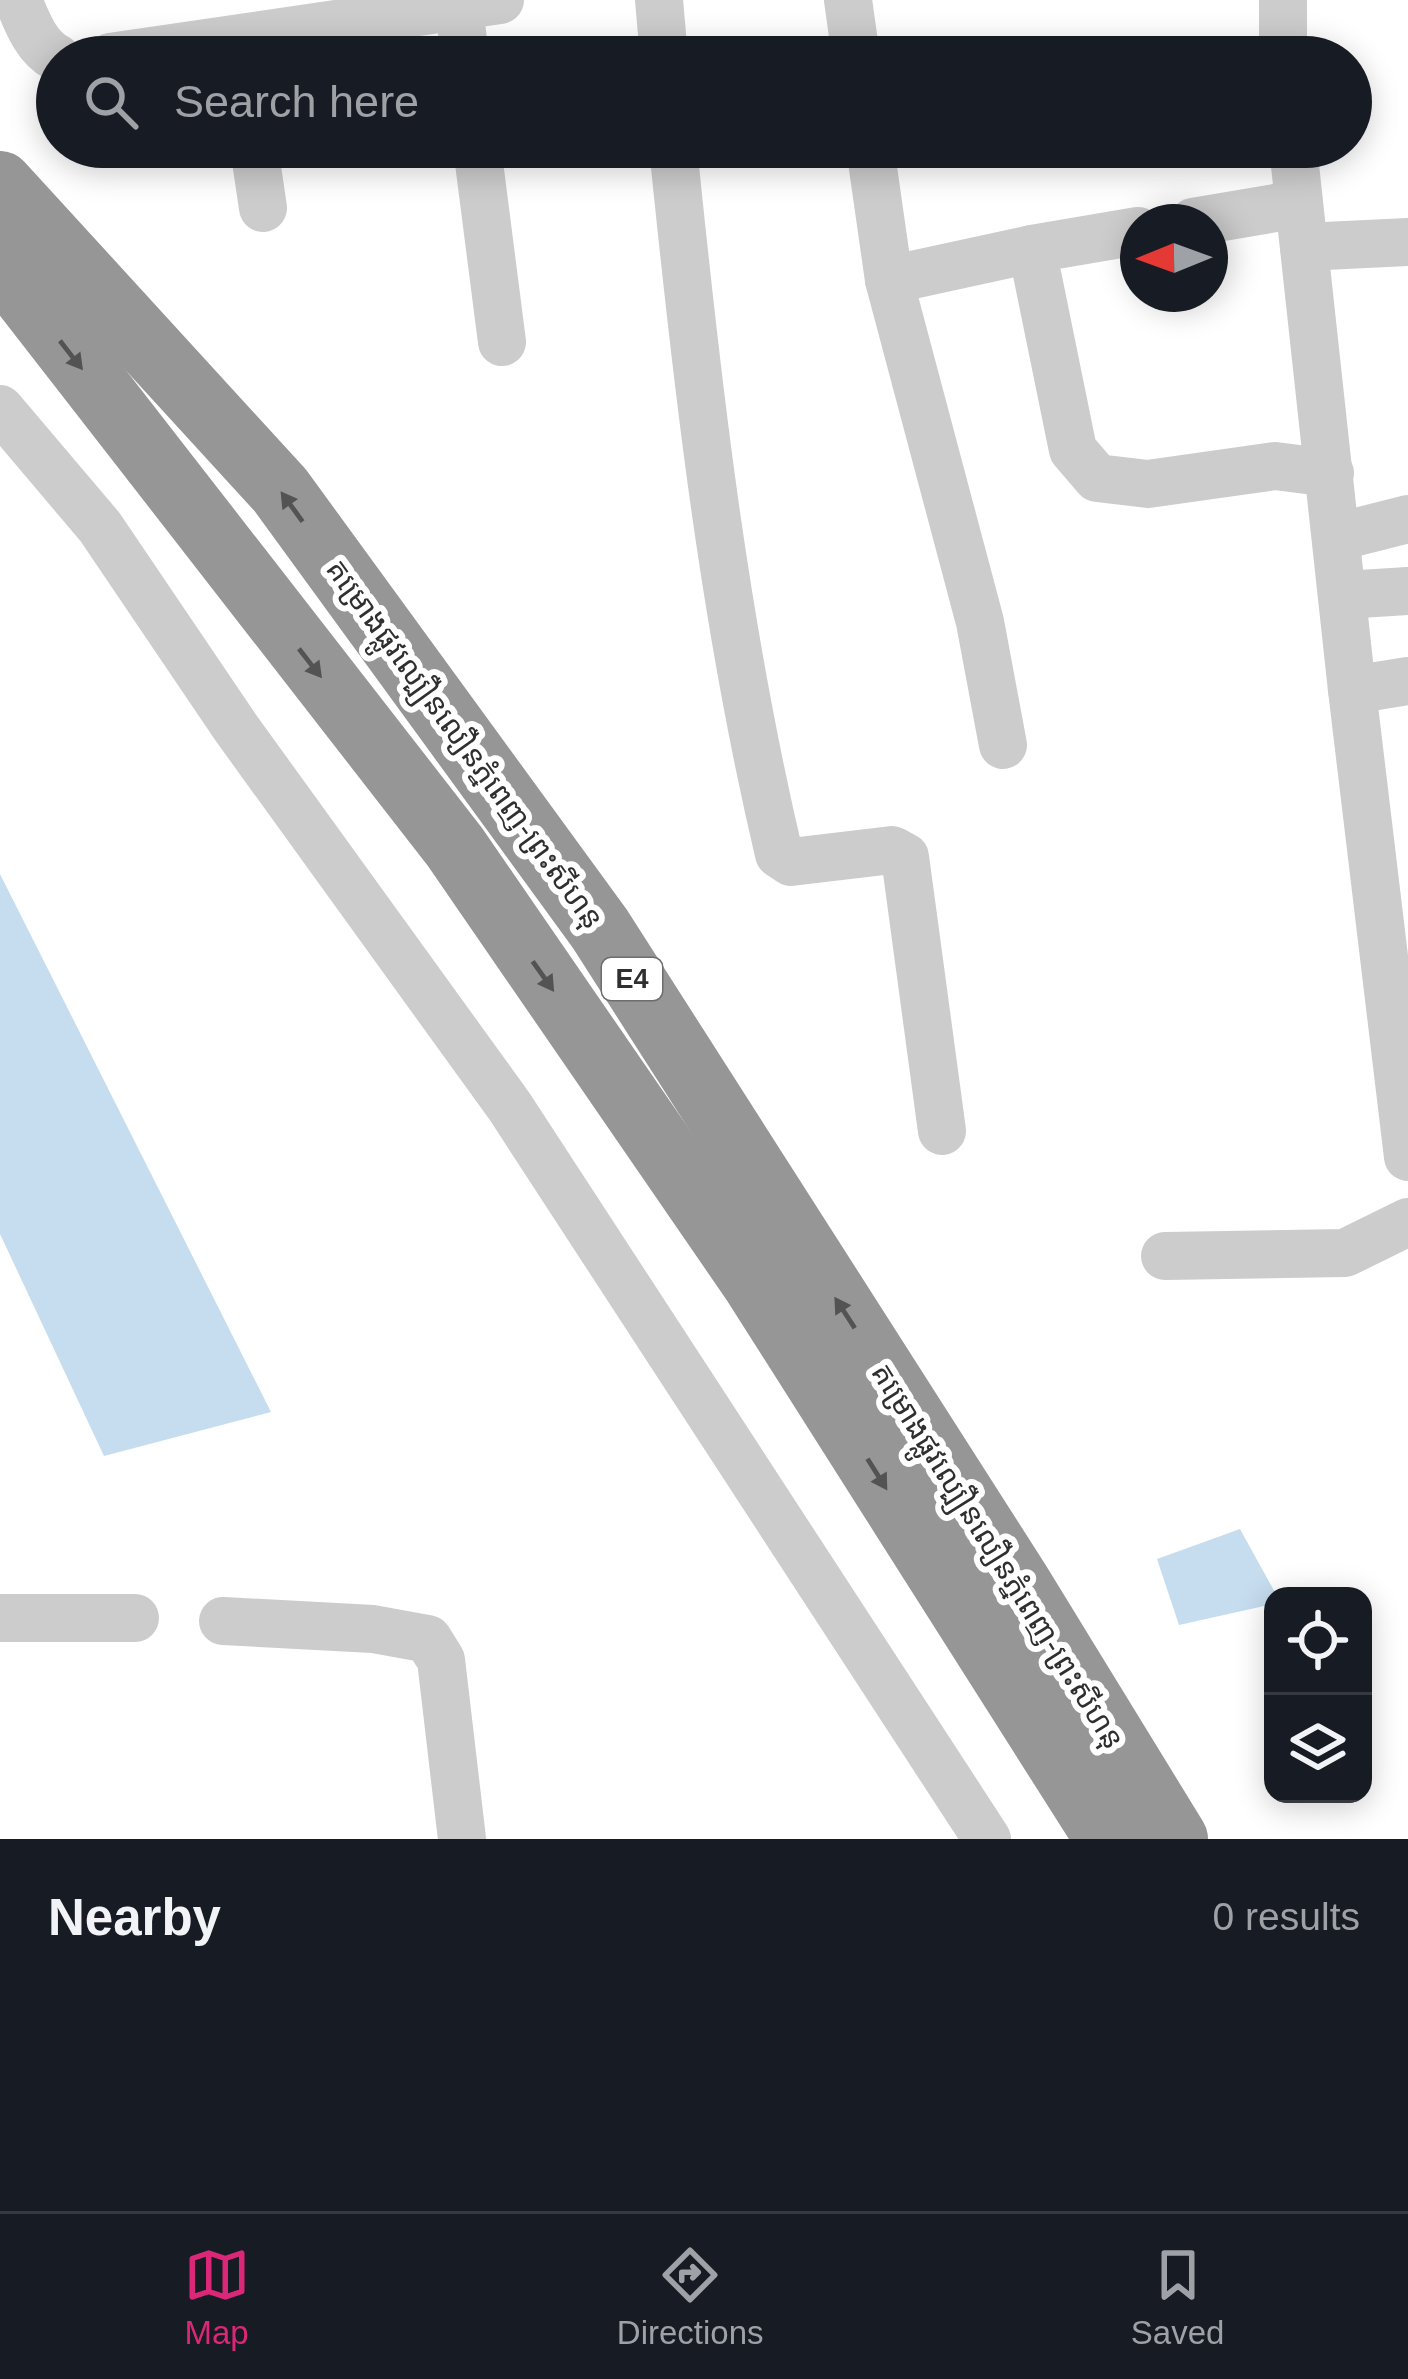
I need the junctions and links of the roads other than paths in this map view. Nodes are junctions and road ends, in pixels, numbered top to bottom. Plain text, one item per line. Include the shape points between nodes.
1 (18, 0) edge
2 (658, 0) edge
3 (848, 0) edge
4 (1282, 0) edge
5 (479, 3) edge
6 (300, 36) edge
7 (470, 36) edge
8 (662, 36) edge
9 (853, 36) edge
10 (1283, 36) edge
11 (36, 37) edge
12 (257, 168) edge
13 (479, 168) edge
14 (675, 168) edge
15 (872, 168) edge
16 (1295, 168) edge
17 (0, 184) edge
18 (263, 208) dead end
19 (1228, 223) edge
20 (1302, 226) junction
21 (1120, 234) edge
22 (1408, 242) edge
23 (1032, 249) junction
24 (0, 262) edge
25 (889, 280) junction
26 (502, 342) dead end
27 (0, 410) edge
28 (1330, 473) junction
29 (1408, 519) edge
30 (1337, 537) junction
31 (1408, 591) edge
32 (1344, 595) junction
33 (1408, 681) edge
34 (1352, 690) junction
35 (1003, 745) dead end
36 (942, 1131) dead end
37 (1408, 1157) edge
38 (1408, 1222) edge
39 (1165, 1256) dead end
40 (0, 1618) edge
41 (135, 1618) dead end
42 (223, 1621) dead end
43 (462, 1839) edge
44 (987, 1839) edge
45 (1108, 1839) edge
46 (1175, 1839) edge

1 - 11 street
2 - 8 street
3 - 9 street
4 - 10 street
5 - 6 street
5 - 7 street
12 - 18 street
13 - 26 street
14 - 36 street via 699,411 778,850 791,862 892,850 904,857
15 - 25 street
16 - 20 street
46 -> 17 highway, គម្រោងផ្លូវល្បឿនលឿនភ្នំពេញ-ព្រះសីហនុ / E4 via 600,929 280,490
19 - 20 street
20 - 22 street
20 - 28 street
21 - 23 street
23 - 25 street
23 - 28 street via 1073,450 1097,478 1148,484 1275,466
24 -> 45 highway, គម្រោងផ្លូវល្បឿនលឿនភ្នំពេញ-ព្រះសីហនុ / E4 via 454,847 755,1283
25 - 35 street via 980,622
27 - 44 street via 100,527 511,1107
28 - 30 street
29 - 30 street
30 - 32 street
31 - 32 street
32 - 34 street
33 - 34 street
34 - 37 street
38 - 39 street via 1345,1253
40 - 41 street
42 - 43 street via 428,1639 441,1660

